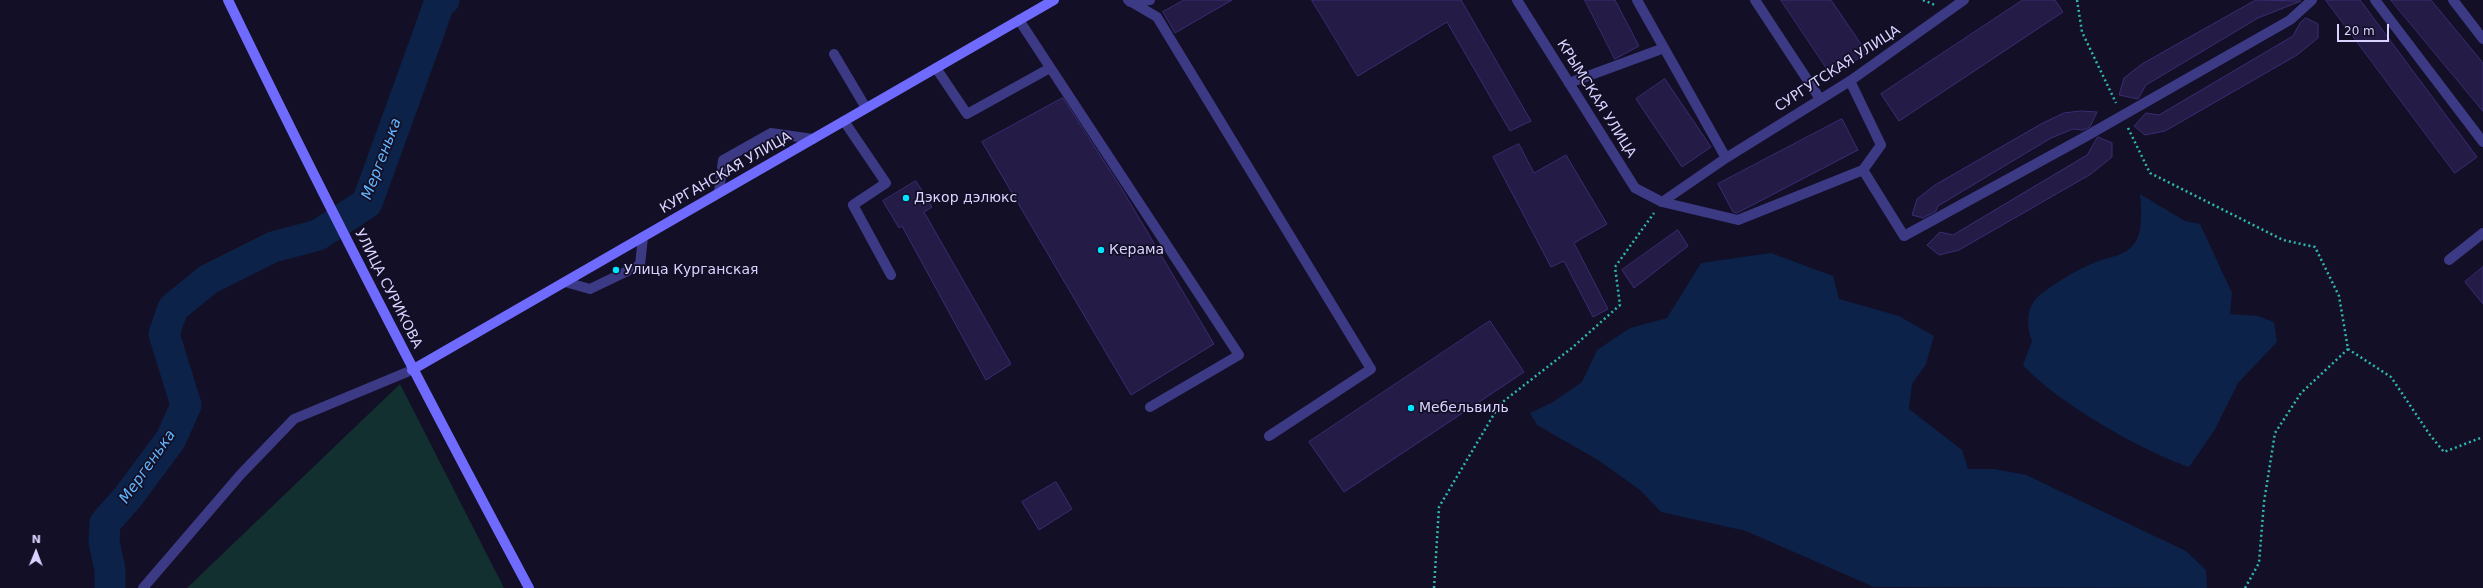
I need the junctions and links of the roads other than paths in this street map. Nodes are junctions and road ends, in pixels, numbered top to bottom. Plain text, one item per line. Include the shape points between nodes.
1 (228, 0) edge
2 (1054, 0) edge
3 (1150, 0) edge
4 (1517, 0) edge
5 (1637, 0) edge
6 (1755, 0) edge
7 (1964, 0) edge
8 (2312, 0) edge
9 (2375, 0) edge
10 (2453, 0) edge
11 (1129, 1) edge
12 (1019, 20) junction
13 (2483, 39) edge
14 (1664, 48) junction
15 (834, 54) dead end
16 (936, 68) junction
17 (1050, 68) junction
18 (1850, 81) junction
19 (1569, 83) junction
20 (1820, 100) junction
21 (866, 108) junction
22 (844, 121) junction
23 (813, 139) junction
24 (2483, 142) edge
25 (1726, 158) junction
26 (1863, 170) junction
27 (719, 192) junction
28 (1662, 202) junction
29 (2483, 233) edge
30 (643, 237) junction
31 (2449, 260) dead end
32 (891, 275) dead end
33 (565, 282) junction
34 (412, 370) junction
35 (1150, 407) dead end
36 (1269, 436) dead end
37 (143, 588) edge
38 (529, 588) edge

1 - 34 main road, УЛИЦА СУРИКОВА via 307,164
2 - 12 main road, КУРГАНСКАЯ УЛИЦА
3 - 11 street
4 - 19 street, КРЫМСКАЯ УЛИЦА
5 - 14 street
6 - 20 street
7 - 18 street, СУРГУТСКАЯ УЛИЦА
8 - 26 street via 2290,20 1904,236
9 - 24 street
10 - 13 street
11 - 36 street via 1157,17 1371,369
12 - 16 main road, КУРГАНСКАЯ УЛИЦА
12 - 17 street
14 - 19 street
14 - 25 street
15 - 21 street
16 - 17 street via 967,114
16 - 21 main road, КУРГАНСКАЯ УЛИЦА
17 - 35 street via 1239,355
18 - 20 street, СУРГУТСКАЯ УЛИЦА
18 - 26 street via 1881,146
19 - 28 street, КРЫМСКАЯ УЛИЦА via 1635,188
20 - 25 street, СУРГУТСКАЯ УЛИЦА
21 - 22 main road, КУРГАНСКАЯ УЛИЦА
22 - 23 main road, КУРГАНСКАЯ УЛИЦА
22 - 32 street via 886,183 853,205
23 - 27 main road, КУРГАНСКАЯ УЛИЦА
23 - 27 street via 771,133 723,160
25 - 28 street, СУРГУТСКАЯ УЛИЦА
26 - 28 street, КРЫМСКАЯ УЛИЦА via 1738,220
27 - 30 main road, КУРГАНСКАЯ УЛИЦА
29 - 31 street
30 - 33 main road, КУРГАНСКАЯ УЛИЦА
30 - 33 street via 640,265 590,289
33 - 34 main road, КУРГАНСКАЯ УЛИЦА
34 - 37 street via 294,419 241,474
34 - 38 main road, УЛИЦА СУРИКОВА

